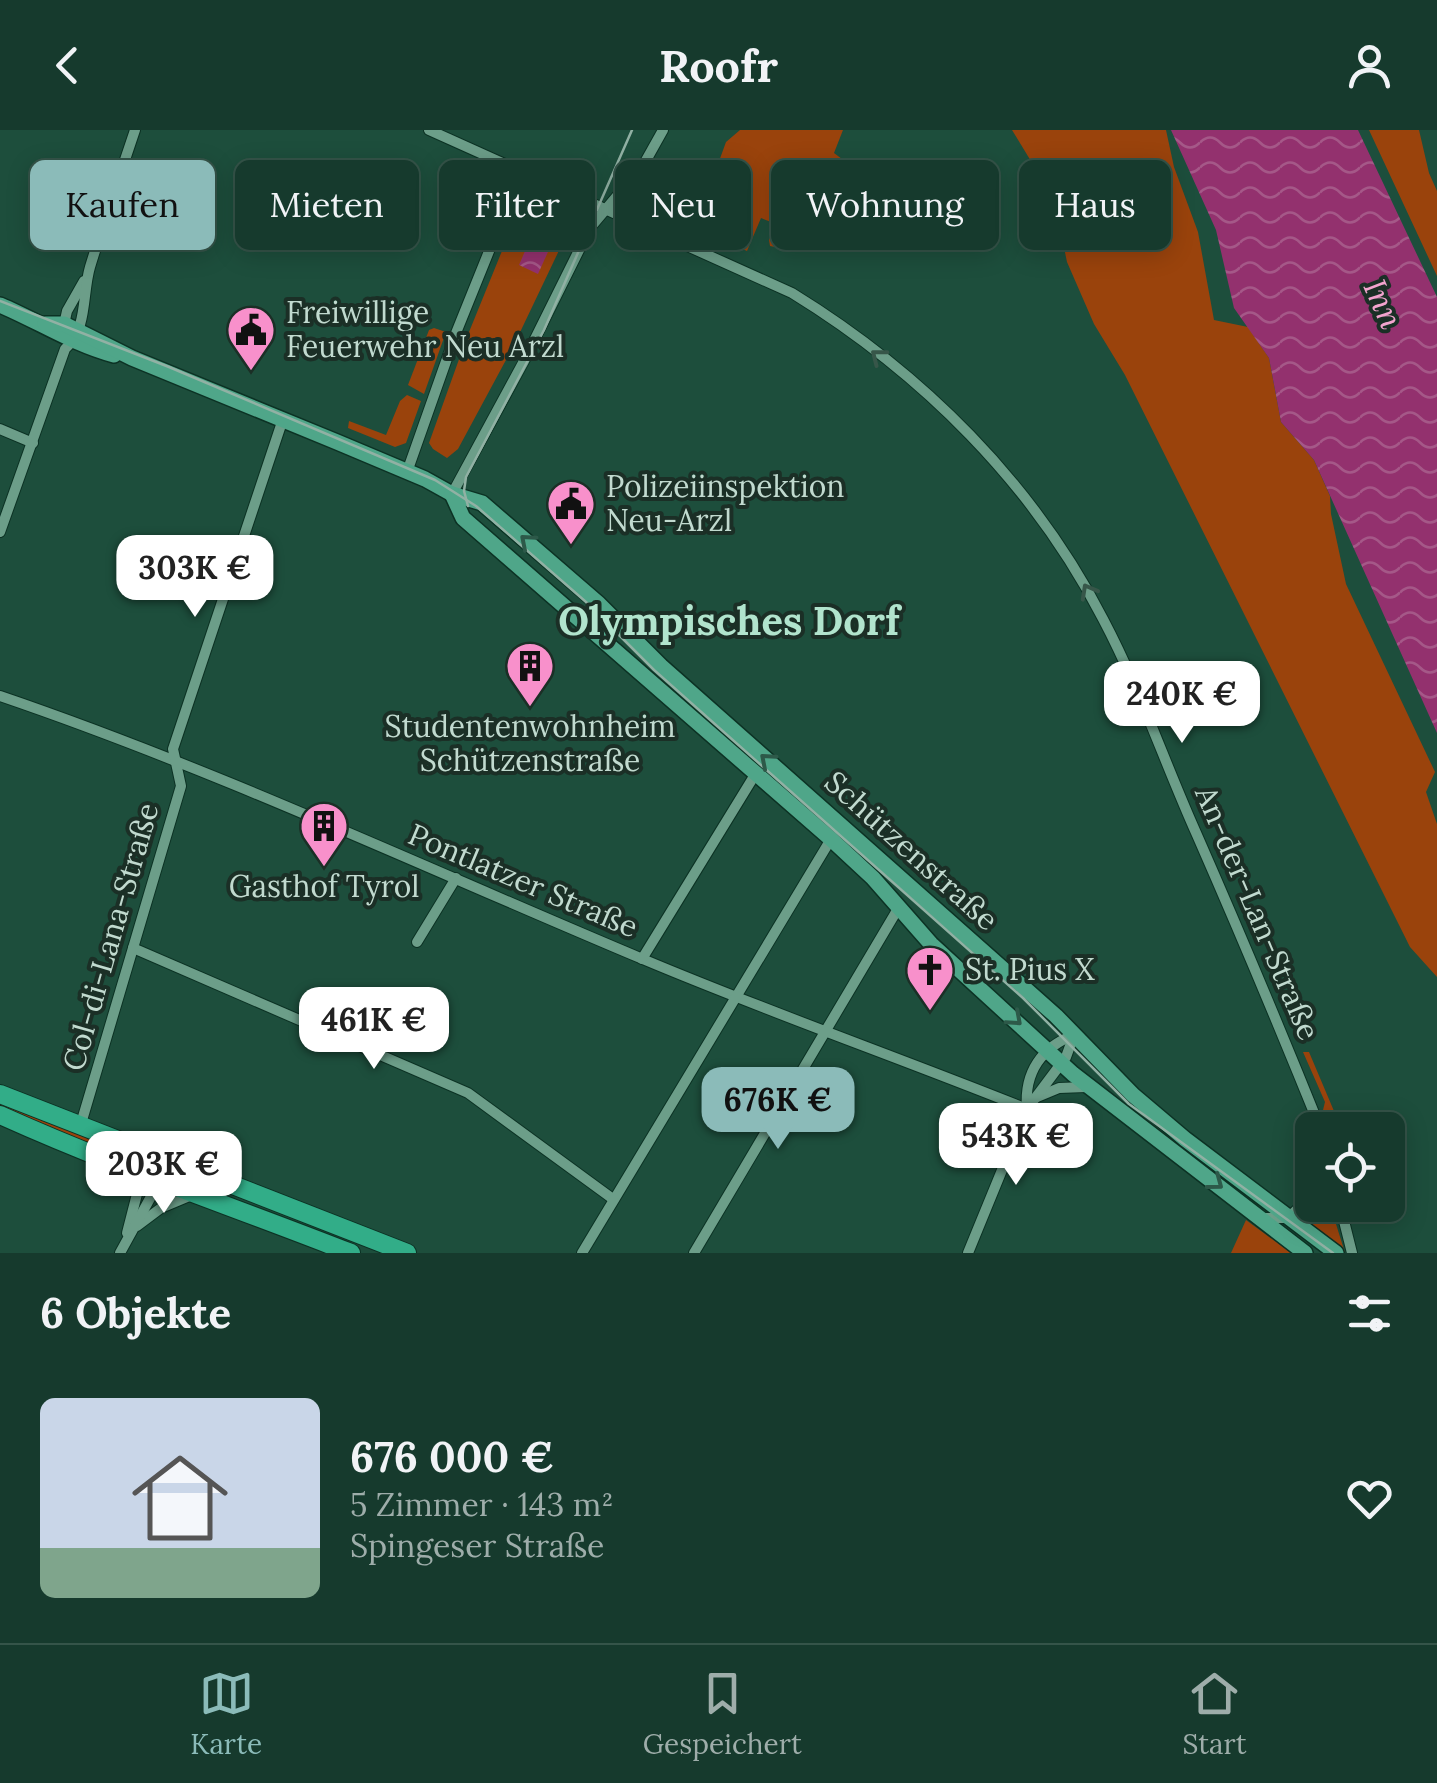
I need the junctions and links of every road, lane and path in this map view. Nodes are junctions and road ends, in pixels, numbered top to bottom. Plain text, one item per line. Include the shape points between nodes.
1 (136, 130) edge
2 (428, 130) edge
3 (664, 130) edge
4 (494, 160) edge
5 (595, 205) edge
6 (605, 209) junction
7 (490, 250) edge
8 (0, 305) edge
9 (68, 337) junction
10 (283, 419) junction
11 (0, 429) edge
12 (32, 442) junction
13 (407, 472) junction
14 (452, 494) junction
15 (4, 506) edge
16 (0, 532) edge
17 (0, 696) edge
18 (177, 764) junction
19 (756, 772) junction
20 (831, 839) junction
21 (456, 878) junction
22 (898, 907) junction
23 (417, 942) dead end
24 (133, 948) junction
25 (642, 959) junction
26 (737, 998) junction
27 (826, 1031) junction
28 (1074, 1035) junction
29 (1046, 1049) junction
30 (1062, 1064) junction
31 (1088, 1087) junction
32 (0, 1094) edge
33 (1030, 1104) junction
34 (1313, 1112) edge
35 (0, 1115) edge
36 (80, 1126) junction
37 (162, 1159) junction
38 (152, 1180) junction
39 (194, 1194) junction
40 (613, 1199) junction
41 (1295, 1213) edge
42 (1259, 1216) junction
43 (1288, 1218) junction
44 (1343, 1222) edge
45 (132, 1229) junction
46 (122, 1248) edge
47 (351, 1253) edge
48 (407, 1253) edge
49 (582, 1253) edge
50 (694, 1253) edge
51 (968, 1253) edge
52 (1304, 1253) edge
53 (1336, 1253) edge
54 (1352, 1253) edge

1 - 9 street
2 - 4 street, An-der-Lan-Straße
3 - 6 street
5 - 6 street, An-der-Lan-Straße
6 - 14 street
34 -> 6 street, An-der-Lan-Straße via 1120,654 1072,564 1019,489 918,386 817,308
7 - 13 street
8 - 9 street
9 - 10 street, Schützenstraße
9 - 12 street
10 - 13 street, Schützenstraße
10 - 18 street, Col-di-Lana-Straße via 172,749
11 - 12 street
12 - 15 street
13 - 14 street, Schützenstraße
14 - 19 street, Schützenstraße via 463,518
28 -> 14 street, Schützenstraße via 498,515 482,502
15 - 16 street
17 - 18 street, Pontlatzer Straße
18 - 21 street, Pontlatzer Straße
18 - 24 street, Col-di-Lana-Straße via 181,786
19 - 20 street, Schützenstraße
19 - 25 street
20 - 22 street, Schützenstraße
20 - 26 street
21 - 23 street
21 - 25 street, Pontlatzer Straße
22 - 27 street
22 -> 29 street, Schützenstraße
24 - 36 street, Col-di-Lana-Straße
24 - 40 street via 468,1092
25 - 26 street, Pontlatzer Straße
26 - 27 street, Pontlatzer Straße
26 - 40 street
27 - 33 street, Pontlatzer Straße
27 - 50 street
28 - 29 street
28 - 30 street
28 - 43 street, Schützenstraße via 1162,1120
29 - 30 street, Schützenstraße
29 - 33 street via 1027,1088
30 - 31 street, Schützenstraße
30 - 33 street
31 - 33 street via 1064,1087
31 -> 42 street, Schützenstraße
32 - 36 main road
33 - 51 street
35 - 38 main road
36 - 37 main road
37 - 38 street
37 - 48 main road
38 - 39 main road
38 - 45 street
38 - 46 street via 136,1194
39 - 45 street
39 - 47 main road
40 - 49 street
41 - 43 street
42 - 43 street
42 - 52 street, Schützenstraße
43 - 53 street, Schützenstraße
44 - 54 street
45 - 46 street

